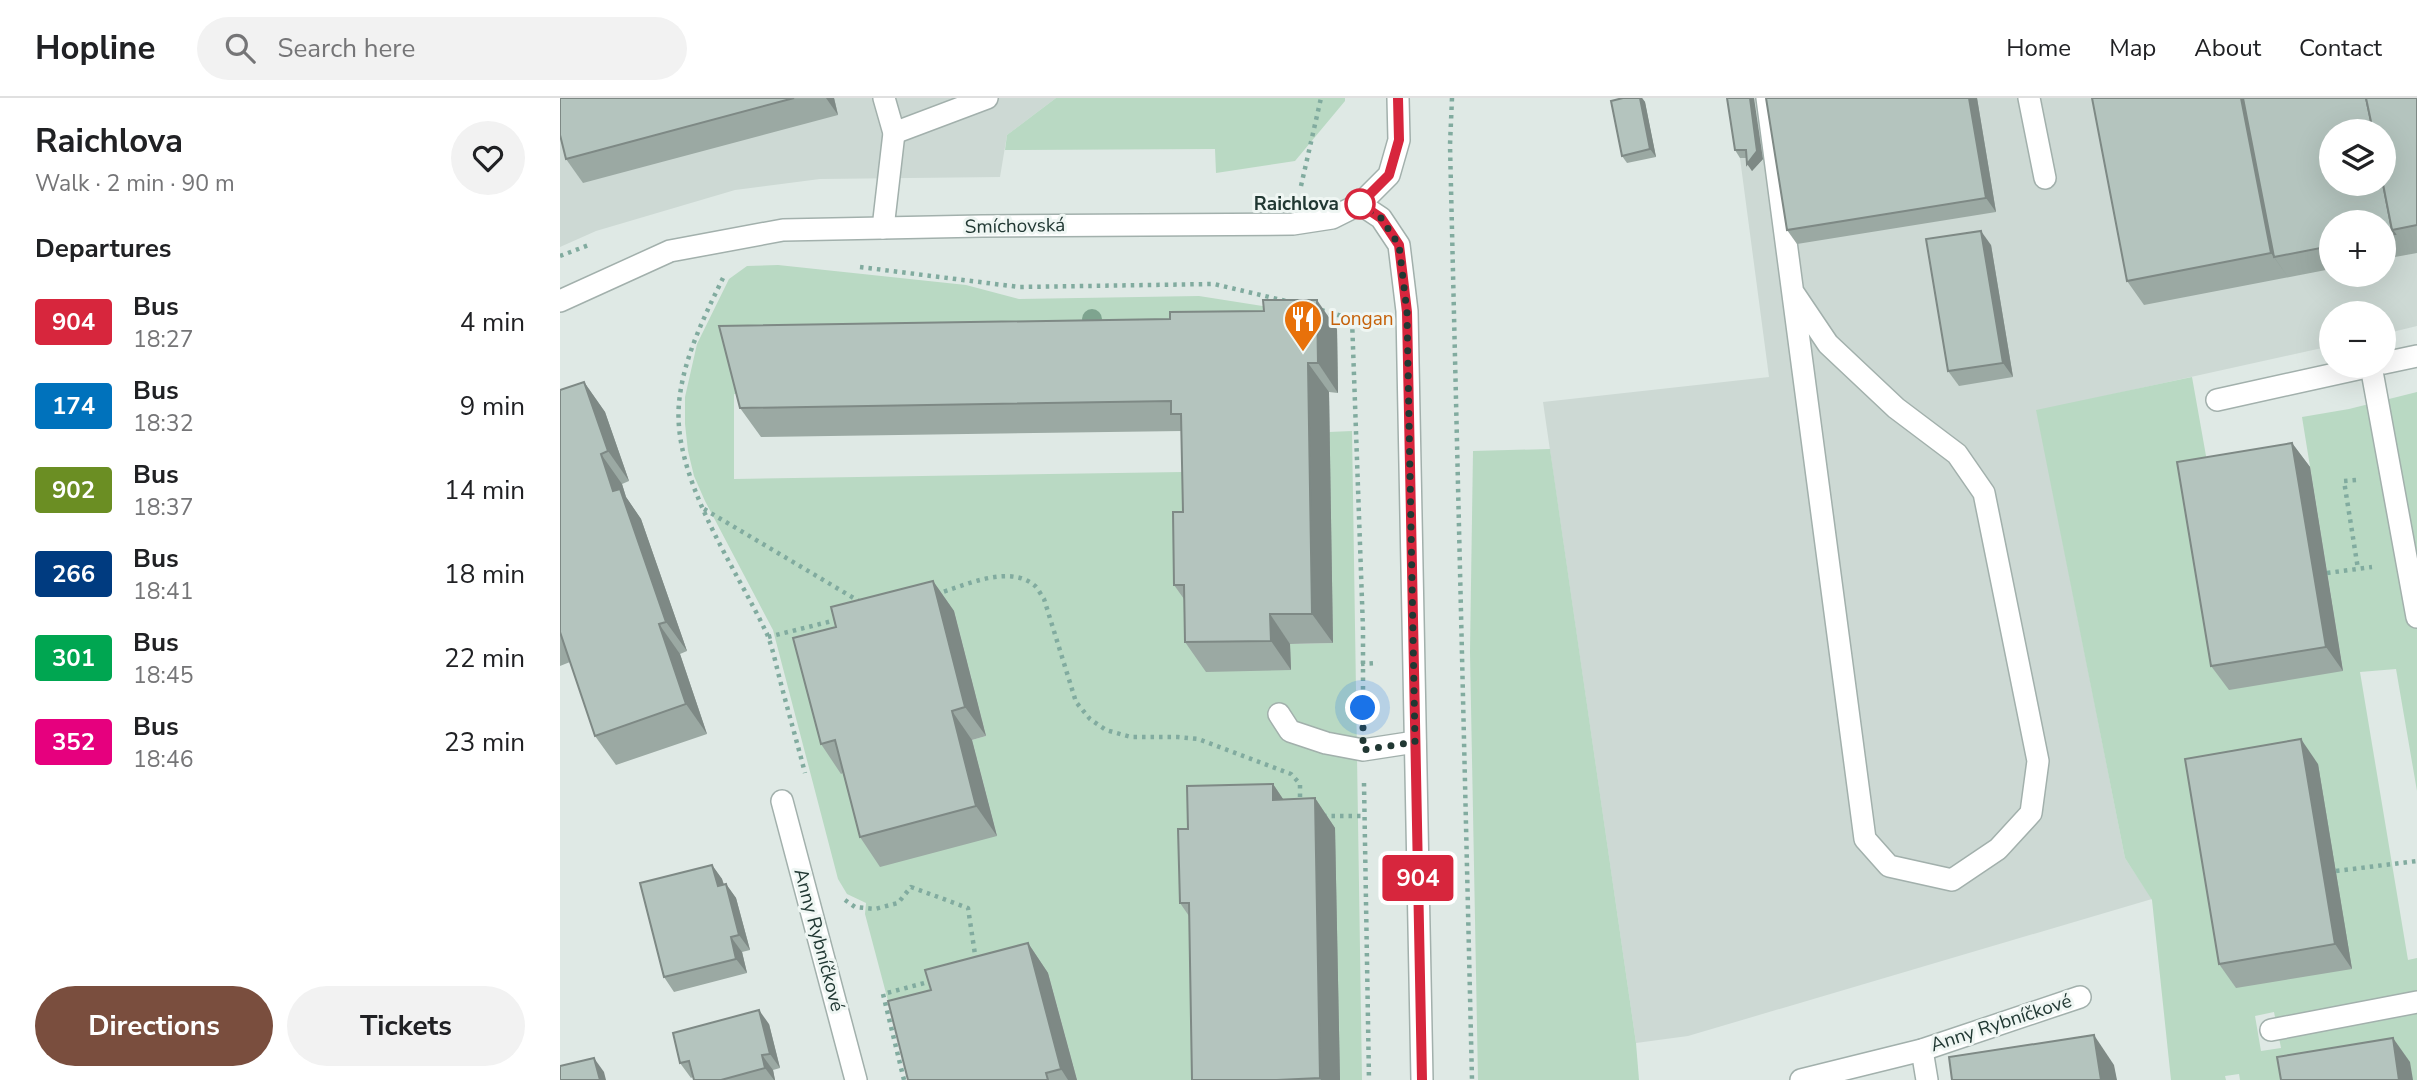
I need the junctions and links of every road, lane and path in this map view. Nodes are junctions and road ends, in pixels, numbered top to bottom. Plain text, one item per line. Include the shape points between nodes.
1 (884, 98) edge
2 (987, 98) edge
3 (1321, 98) edge
4 (1398, 98) edge
5 (1452, 98) edge
6 (1767, 98) edge
7 (2029, 98) edge
8 (894, 133) junction
9 (2045, 178) dead end
10 (1360, 204) junction
11 (1293, 224) junction
12 (883, 228) junction
13 (860, 267) dead end
14 (725, 274) dead end
15 (1793, 292) junction
16 (560, 301) edge
17 (1294, 303) edge
18 (1308, 306) edge
19 (2417, 356) edge
20 (2396, 360) edge
21 (2319, 377) edge
22 (2373, 378) edge
23 (2217, 400) dead end
24 (2391, 476) junction
25 (703, 509) junction
26 (2407, 562) junction
27 (2358, 569) junction
28 (2328, 573) dead end
29 (924, 597) edge
30 (863, 604) edge
31 (848, 617) edge
32 (2417, 617) edge
33 (768, 637) junction
34 (1279, 714) dead end
35 (1415, 742) junction
36 (1363, 750) junction
37 (807, 779) dead end
38 (782, 801) dead end
39 (1300, 805) edge
40 (1313, 816) edge
41 (2417, 861) edge
42 (2336, 872) dead end
43 (838, 894) dead end
44 (977, 969) edge
45 (937, 980) edge
46 (2080, 997) dead end
47 (2417, 1002) edge
48 (2271, 1030) dead end
49 (1922, 1050) junction
50 (856, 1080) edge
51 (904, 1080) edge
52 (1369, 1080) edge
53 (1422, 1080) edge
54 (1472, 1080) edge
55 (1801, 1080) edge
56 (1927, 1080) edge

1 - 8 street
2 - 8 street
3 - 11 path
4 - 10 street, Smíchovská via 1399,140 1389,175
5 - 54 path
6 - 15 street
7 - 9 street
8 - 12 street
10 - 11 street, Smíchovská via 1332,218
10 - 35 street via 1381,218 1399,245 1407,312
11 - 12 street, Smíchovská
12 - 16 street, Smíchovská via 783,230 670,251
13 - 17 path via 1019,287 1214,284
14 - 25 path via 703,320 679,404 681,437
15 - 15 street via 1865,839 1889,866 1952,880 1998,849 2031,813 2038,761 1984,493 1957,454 1896,408 1828,344
18 - 36 path via 1353,319
19 - 20 street
21 - 23 street
22 - 24 street
24 - 26 street
24 - 27 path via 2344,481
25 - 30 path
25 - 33 path
26 - 27 path
26 - 32 street
27 - 28 path
29 - 39 path via 999,577 1014,576 1035,585 1044,599 1076,702 1090,719 1106,730 1132,737 1198,739 1291,774 1300,784
31 - 33 path
33 - 37 path
34 - 36 street via 1290,731
35 - 36 street
35 - 53 street
38 - 50 street, Anny Rybníčkové
40 - 52 path via 1364,816
41 - 42 path
43 - 44 path via 855,907 875,909 898,903 911,887 968,908
45 - 51 path via 883,994
46 - 49 street, Anny Rybníčkové
47 - 48 street
49 - 55 street, Anny Rybníčkové
49 - 56 street, Anny Rybníčkové

